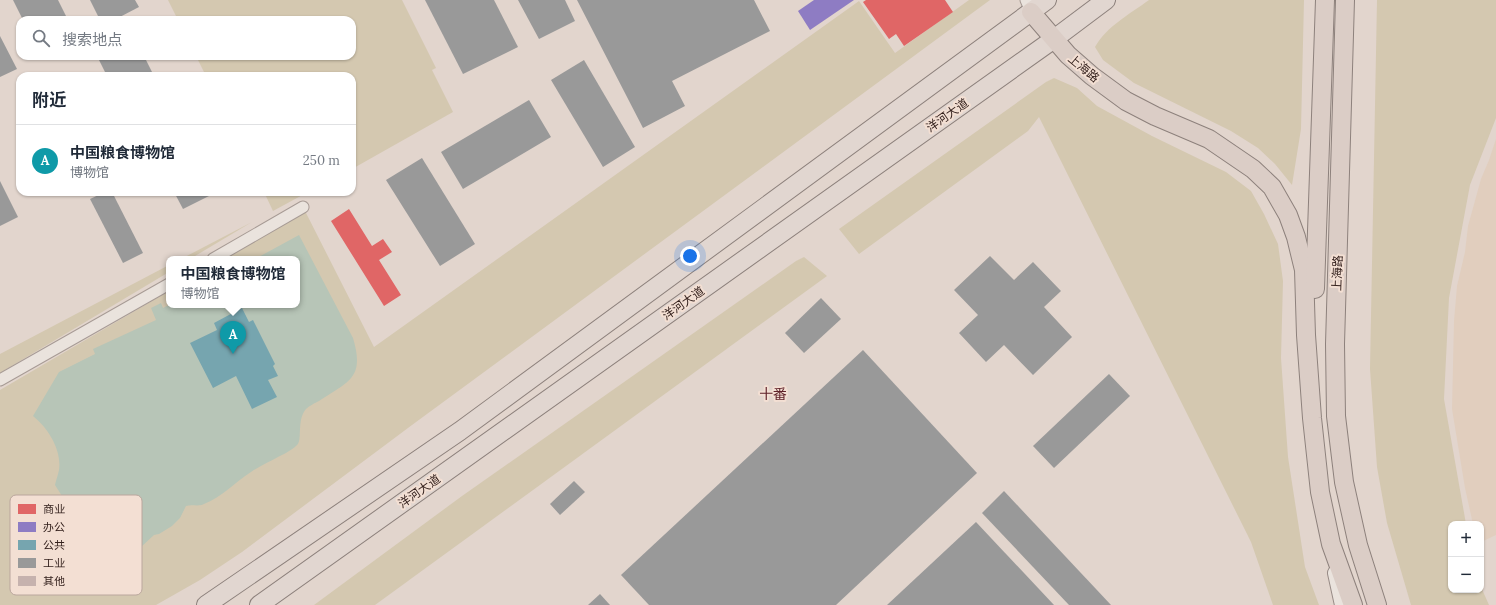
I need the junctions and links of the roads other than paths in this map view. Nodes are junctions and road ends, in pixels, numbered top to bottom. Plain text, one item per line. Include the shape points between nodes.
1 (1047, 0) edge
2 (1106, 0) edge
3 (1325, 0) edge
4 (1346, 0) edge
5 (1028, 6) edge
6 (1054, 39) junction
7 (303, 207) dead end
8 (218, 256) edge
9 (166, 286) edge
10 (0, 380) edge
11 (1312, 418) junction
12 (1331, 544) junction
13 (1358, 545) junction
14 (206, 605) edge
15 (259, 605) edge
16 (1343, 605) edge
17 (1352, 605) edge
18 (1377, 605) edge
19 (1382, 605) edge

1 - 5 main road
2 - 6 main road, 洋河大道
3 - 11 highway, 上海路
4 - 13 highway, 上海路 via 1335,344 1336,416 1344,482
5 - 6 highway, 上海路
5 - 14 main road via 460,431
6 - 11 highway, 上海路 via 1092,76 1126,101 1209,139 1253,169 1272,187 1288,216 1304,270
6 - 15 main road, 洋河大道
7 - 8 street
9 - 10 street
11 - 12 highway, 上海路 via 1320,492
12 - 16 main road, 上海路
12 - 17 highway, 上海路
13 - 18 highway, 上海路
13 - 19 main road, 上海路

